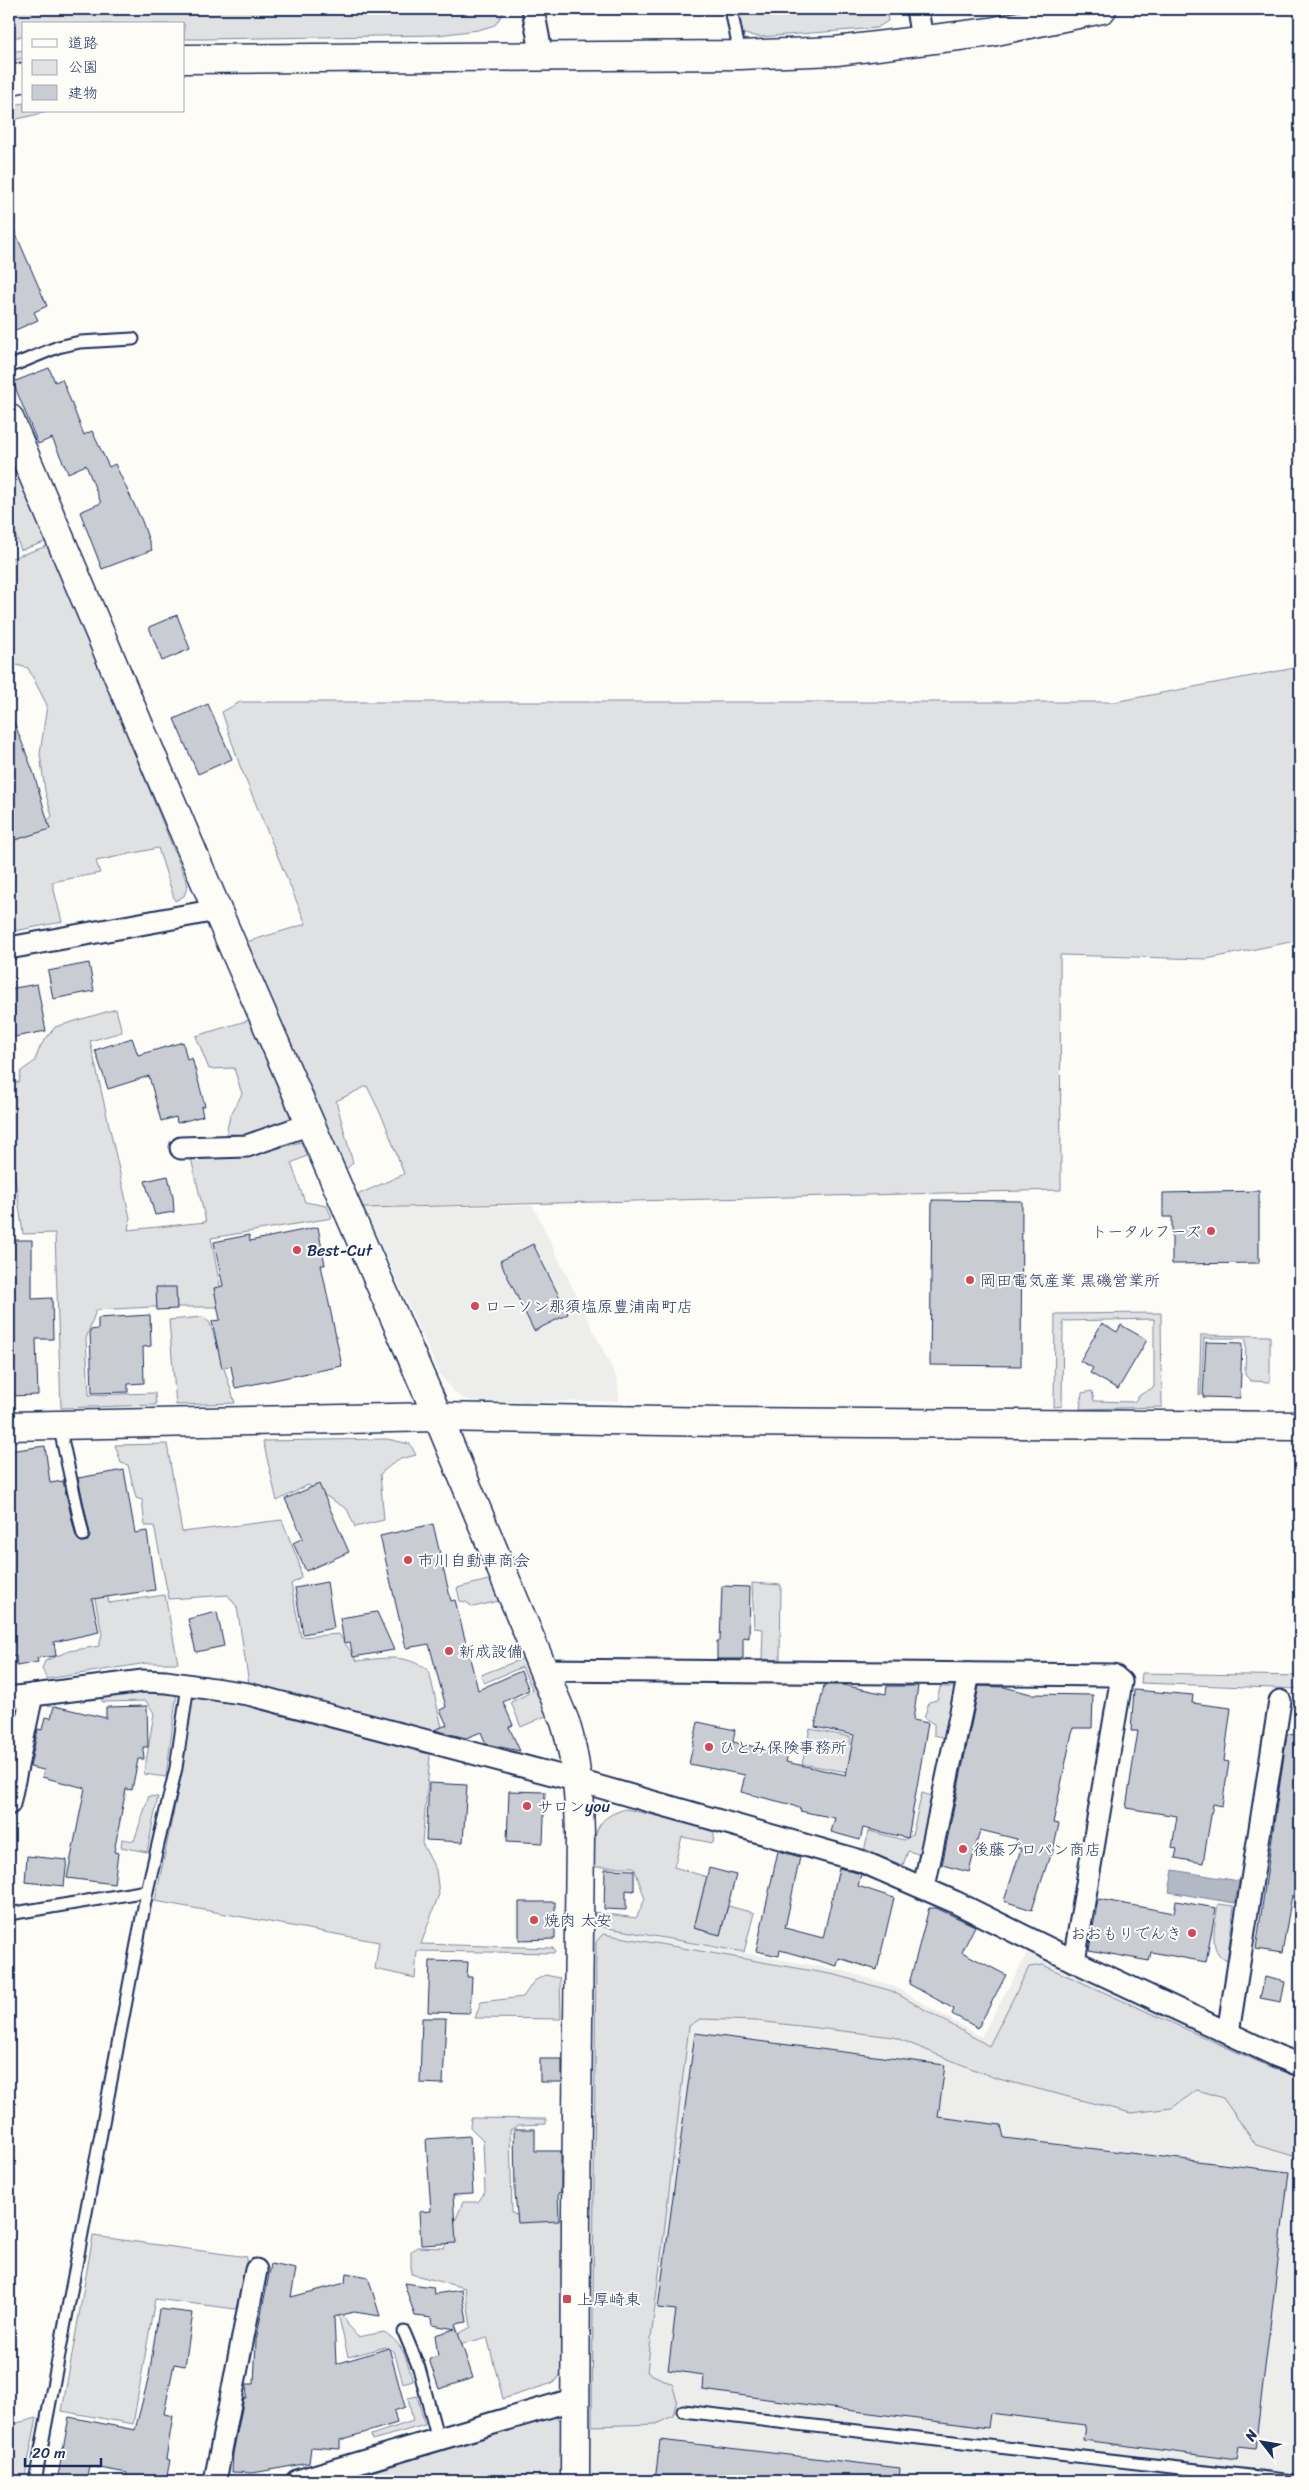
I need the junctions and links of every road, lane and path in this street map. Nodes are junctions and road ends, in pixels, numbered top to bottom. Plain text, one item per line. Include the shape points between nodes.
1 (533, 9) edge
2 (731, 9) edge
3 (917, 9) edge
4 (1102, 9) edge
5 (922, 39) junction
6 (740, 54) junction
7 (542, 57) junction
8 (185, 59) edge
9 (22, 78) edge
10 (9, 81) edge
11 (133, 339) dead end
12 (9, 367) edge
13 (9, 418) edge
14 (217, 910) junction
15 (9, 948) edge
16 (310, 1124) junction
17 (181, 1148) dead end
18 (438, 1417) junction
19 (59, 1425) junction
20 (9, 1426) edge
21 (1300, 1426) edge
22 (83, 1535) dead end
23 (542, 1670) junction
24 (969, 1674) junction
25 (188, 1685) junction
26 (32, 1695) junction
27 (9, 1698) edge
28 (1280, 1701) dead end
29 (579, 1781) junction
30 (9, 1804) edge
31 (924, 1887) junction
32 (147, 1891) junction
33 (9, 1914) edge
34 (1074, 1961) junction
35 (1228, 2033) junction
36 (1300, 2065) edge
37 (256, 2270) dead end
38 (404, 2332) dead end
39 (575, 2399) junction
40 (683, 2411) dead end
41 (438, 2440) junction
42 (35, 2481) edge
43 (215, 2481) edge
44 (297, 2481) edge
45 (575, 2481) edge
46 (1294, 2481) edge

1 - 7 street
2 - 6 lane
3 - 5 street
4 - 5 street via 991,32
5 - 6 street via 836,50
6 - 7 street
7 - 8 street
9 - 10 street
11 - 12 lane via 80,342 58,347
13 - 14 street
14 - 15 street
14 - 16 street
16 - 17 street via 247,1146
16 - 18 street
18 - 19 street
18 - 21 street
18 - 23 street
19 - 20 street
19 - 22 lane
23 - 24 street
23 - 29 street via 571,1740
24 - 31 street
24 - 34 street via 1113,1675 1121,1682
25 - 26 street via 143,1681
25 - 29 street via 248,1694
25 - 32 lane via 176,1768
26 - 27 street
26 - 30 street
28 - 35 street
29 - 31 street via 861,1861
29 - 39 street
31 - 34 street
32 - 33 lane
32 - 42 lane
34 - 35 street
35 - 36 street
37 - 43 street
38 - 41 lane via 419,2368
39 - 41 street
39 - 45 street
40 - 46 lane
41 - 44 street

